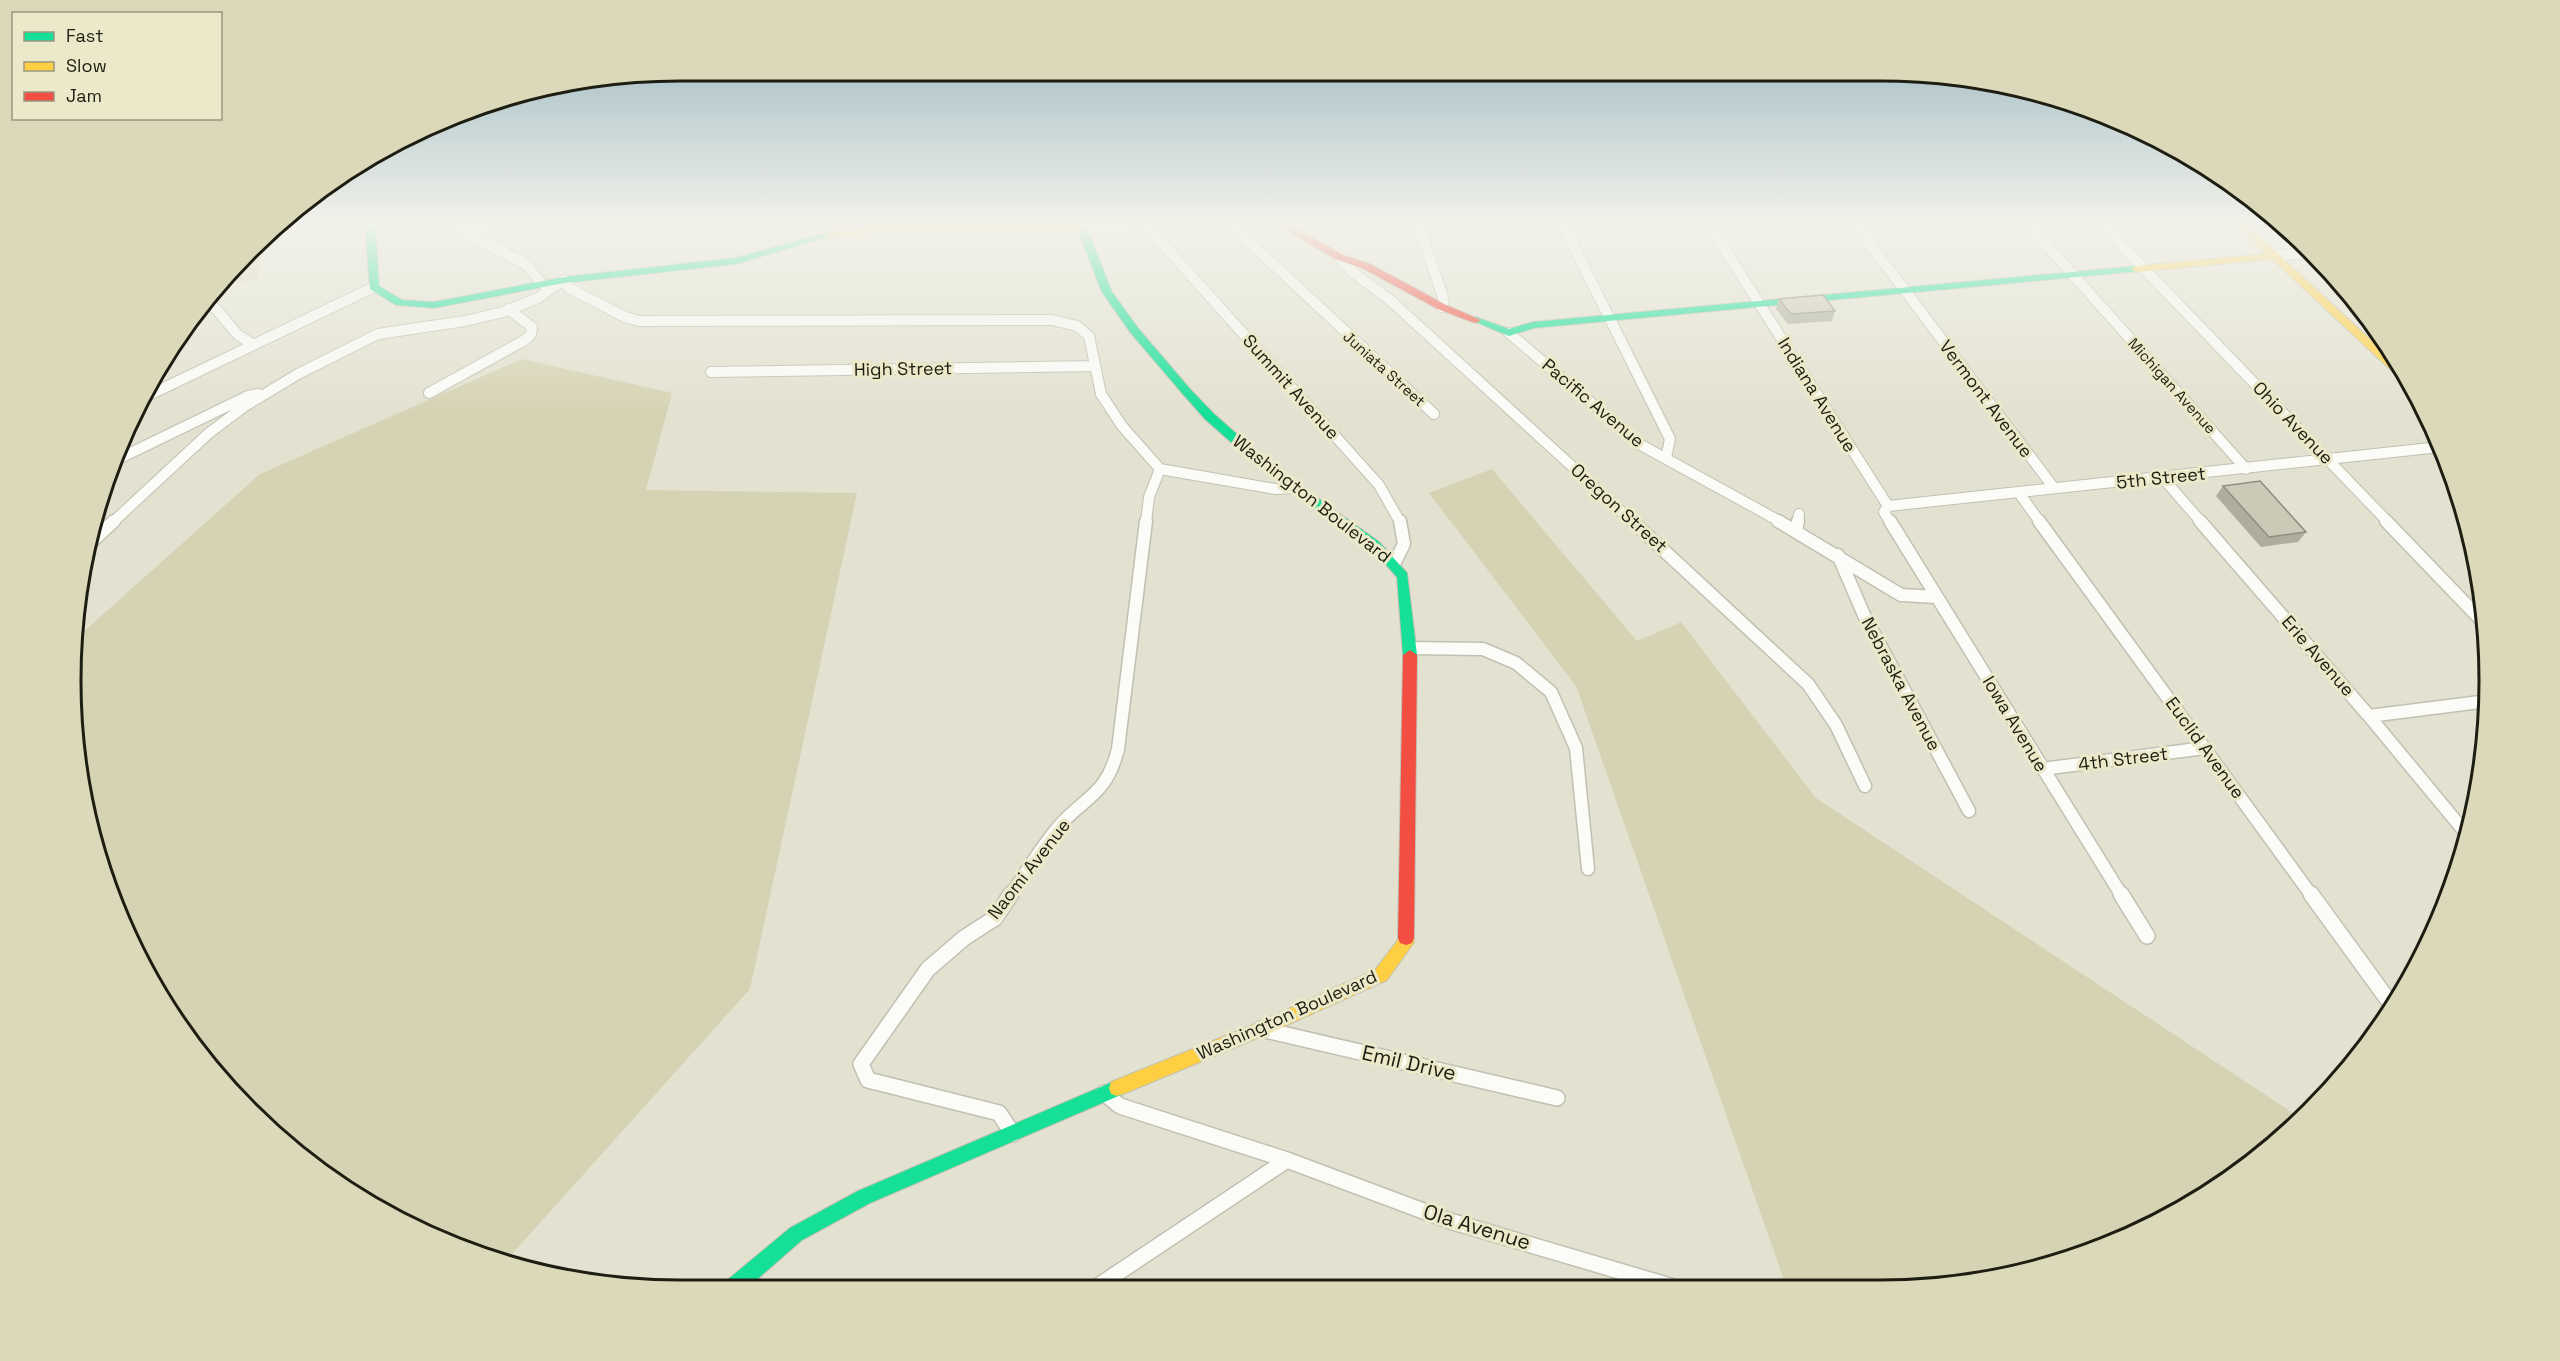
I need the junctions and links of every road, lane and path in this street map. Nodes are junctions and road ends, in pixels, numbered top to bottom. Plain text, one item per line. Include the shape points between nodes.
1 (374, 287) joint
2 (529, 287) edge
3 (558, 287) edge
4 (568, 287) edge
5 (1105, 287) edge
6 (1200, 287) edge
7 (1297, 287) edge
8 (1372, 287) edge
9 (1404, 287) edge
10 (1439, 287) edge
11 (1594, 287) edge
12 (1749, 287) edge
13 (1901, 287) edge
14 (1951, 287) edge
15 (2083, 287) edge
16 (2161, 287) edge
17 (2307, 287) edge
18 (1904, 291) junction
19 (1760, 303) junction
20 (1442, 307) junction
21 (215, 308) dead end
22 (508, 309) junction
23 (1610, 318) junction
24 (1509, 333) junction
25 (254, 345) junction
26 (2386, 360) edge
27 (1095, 366) junction
28 (711, 372) dead end
29 (155, 392) edge
30 (429, 393) dead end
31 (266, 395) junction
32 (1434, 414) dead end
33 (2432, 448) edge
34 (125, 456) edge
35 (1666, 458) junction
36 (2329, 459) junction
37 (1160, 469) junction
38 (2246, 469) junction
39 (2163, 478) junction
40 (1296, 488) junction
41 (2054, 488) junction
42 (2019, 493) junction
43 (1886, 509) junction
44 (1799, 514) dead end
45 (1796, 531) junction
46 (99, 534) edge
47 (1838, 555) junction
48 (1394, 564) junction
49 (1937, 597) junction
50 (2475, 614) edge
51 (1410, 648) junction
52 (2478, 702) edge
53 (2368, 716) junction
54 (2205, 748) junction
55 (2042, 769) junction
56 (1864, 786) dead end
57 (1969, 811) dead end
58 (2461, 827) edge
59 (1588, 869) dead end
60 (2147, 936) dead end
61 (2387, 999) edge
62 (1261, 1029) junction
63 (1104, 1093) junction
64 (1557, 1098) dead end
65 (1013, 1134) junction
66 (1287, 1160) junction
67 (742, 1280) edge
68 (1107, 1280) edge
69 (1650, 1280) edge

1 - 2 street via 400,303 434,305
1 - 25 street
3 - 22 street
4 - 27 street via 639,321 1052,320 1085,329
5 - 40 street, Washington Boulevard via 1134,330 1210,417
6 - 48 street, Summit Avenue via 1379,485 1398,513 1405,539 1403,555
7 - 32 street, Juniata Street
8 - 56 street, Oregon Street via 1796,671 1837,722
9 - 20 street, Pacific Avenue
10 - 20 street
11 - 23 street
12 - 19 street, Indiana Avenue
13 - 18 street, Vermont Avenue
14 - 18 street
15 - 38 street, Michigan Avenue
16 - 36 street, Ohio Avenue
17 - 26 street
18 - 19 street
18 - 41 street, Vermont Avenue
19 - 23 street
19 - 43 street, Indiana Avenue
20 - 24 street, Pacific Avenue
21 - 25 street via 238,335
22 - 30 street via 532,327 531,334
22 - 31 street via 447,324 379,333
23 - 24 street via 1533,325
23 - 35 street via 1670,439
24 - 35 street, Pacific Avenue via 1641,445
25 - 29 street
27 - 28 street, High Street
27 - 37 street via 1101,394 1122,426
31 - 34 street via 248,396
31 - 46 street via 232,415 180,457
33 - 36 street, 5th Street
35 - 45 street, Pacific Avenue
36 - 38 street, 5th Street
36 - 50 street, Ohio Avenue
37 - 40 street via 1275,489
37 - 65 street, Naomi Avenue via 1149,496 1113,770 1101,789 1056,829 994,918 928,969 861,1064 868,1080 999,1113
38 - 39 street, 5th Street
39 - 41 street, 5th Street
39 - 53 street, Erie Avenue
40 - 48 street, Washington Boulevard via 1375,545
41 - 42 street, 5th Street
42 - 43 street, 5th Street
42 - 54 street, Euclid Avenue
43 - 49 street, Iowa Avenue
44 - 45 street
45 - 47 street, Pacific Avenue
47 - 49 street, Pacific Avenue via 1901,595
47 - 57 street, Nebraska Avenue via 1864,615
48 - 51 street, Washington Boulevard via 1403,576 1406,590
49 - 55 street, Iowa Avenue
51 - 59 street via 1483,649 1516,663 1551,692 1576,748
51 - 62 street, Washington Boulevard via 1406,942 1381,975
52 - 53 street
53 - 58 street, Erie Avenue
54 - 55 street, 4th Street
54 - 61 street, Euclid Avenue
55 - 60 street, Iowa Avenue
62 - 63 street, Washington Boulevard
62 - 64 street, Emil Drive
63 - 65 street, Washington Boulevard
63 - 66 street, Ola Avenue via 1120,1106
65 - 67 street, Washington Boulevard via 854,1202 796,1234
66 - 68 street
66 - 69 street, Ola Avenue via 1450,1221

